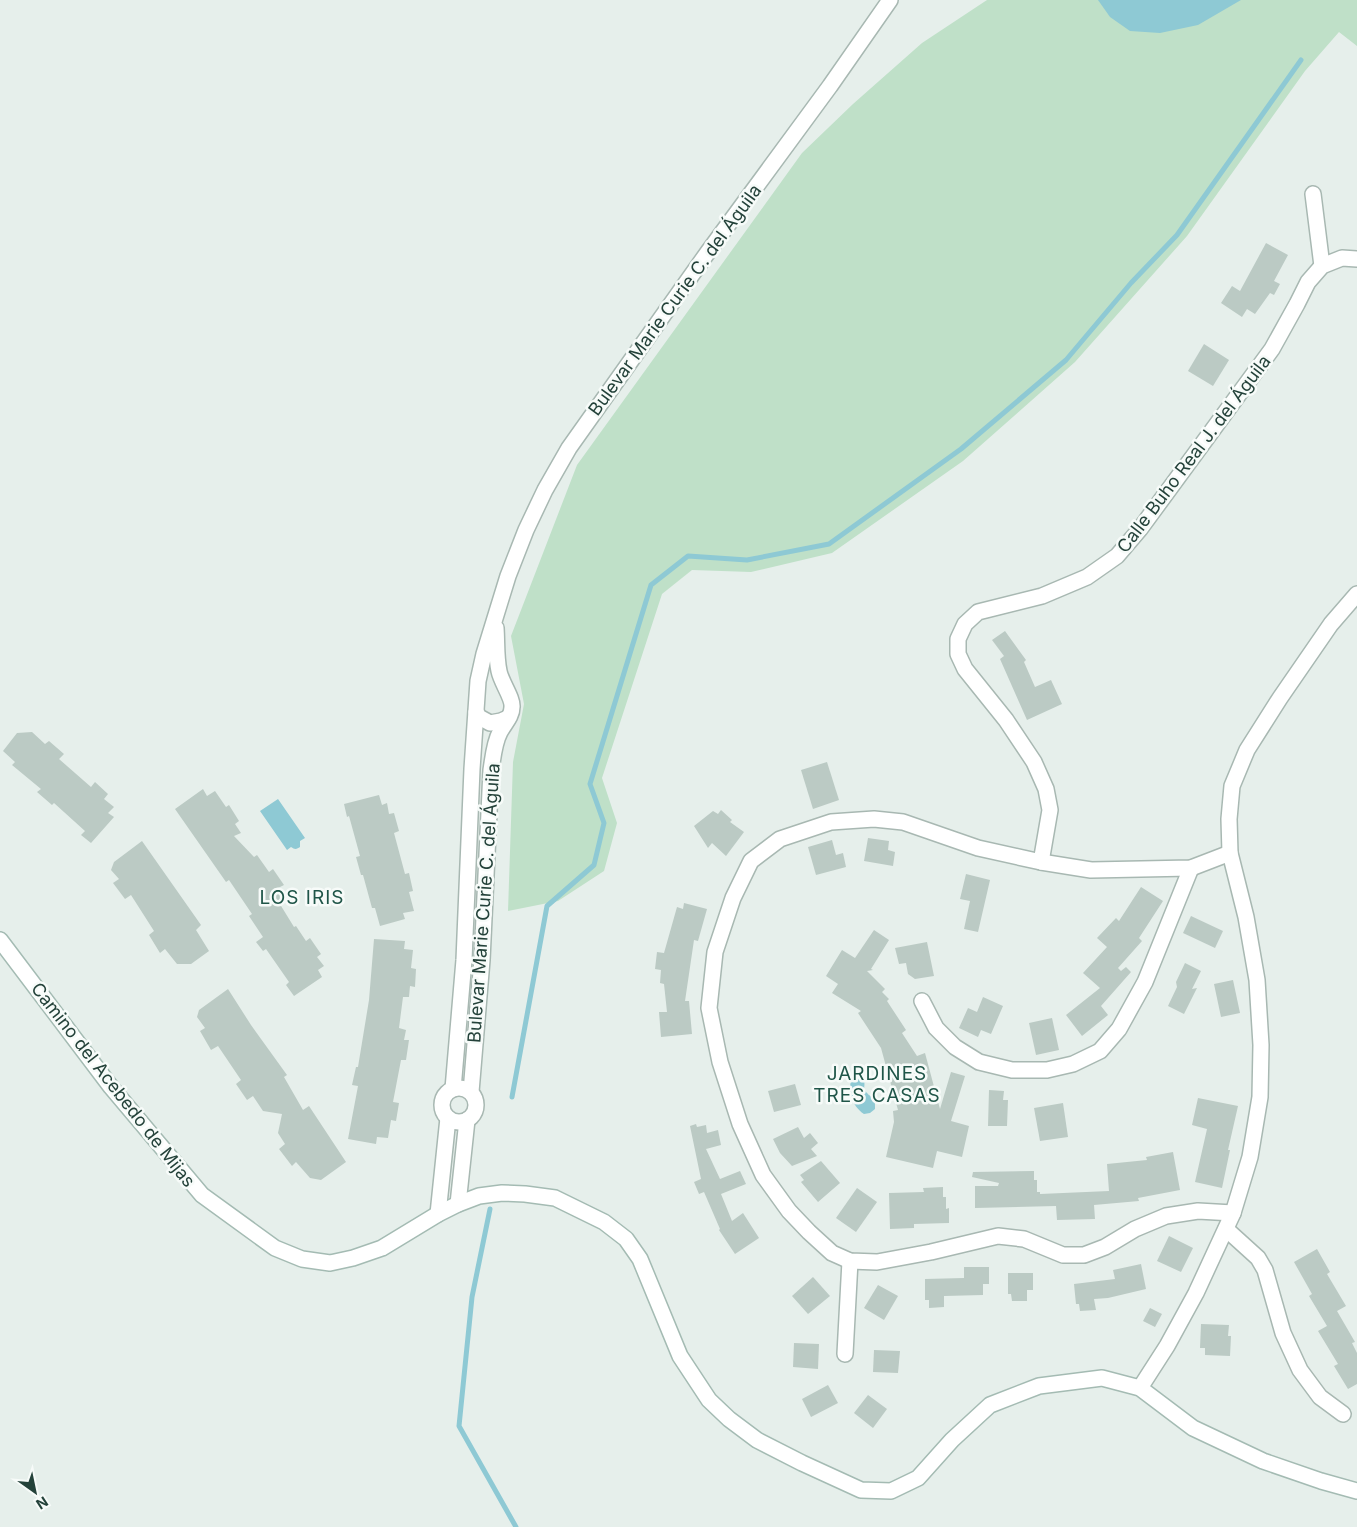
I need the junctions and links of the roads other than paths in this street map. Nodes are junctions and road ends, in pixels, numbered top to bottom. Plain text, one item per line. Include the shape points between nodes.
1 (890, 0) edge
2 (1314, 194) dead end
3 (1357, 259) edge
4 (1322, 266) junction
5 (1357, 594) edge
6 (496, 619) junction
7 (510, 697) junction
8 (477, 707) junction
9 (508, 718) junction
10 (1230, 853) junction
11 (1040, 862) junction
12 (1191, 868) junction
13 (0, 940) edge
14 (922, 1001) dead end
15 (453, 1088) junction
16 (471, 1092) junction
17 (448, 1118) junction
18 (467, 1120) junction
19 (458, 1204) junction
20 (1232, 1213) junction
21 (438, 1214) junction
22 (1226, 1229) junction
23 (850, 1261) junction
24 (845, 1354) dead end
25 (1140, 1388) junction
26 (1344, 1414) dead end
27 (1357, 1491) edge

1 - 6 street, Bulevar Marie Curie C. del Águila via 569,448 526,530
2 - 4 street
3 - 4 street via 1342,258
4 - 11 street, Calle Buho Real J. del Águila via 1308,282 1272,349 1140,530 1117,556 1087,577 1042,596 978,612 965,624 958,638 958,654 962,662 1006,720 1034,762 1046,788 1050,810
5 - 10 street via 1331,624 1247,750 1232,786
6 - 7 street, Bulevar Marie Curie C. del Águila via 499,671
6 - 8 street, Bulevar Marie Curie C. del Águila via 478,681
7 - 8 street via 502,691 485,692
7 - 9 street, Bulevar Marie Curie C. del Águila via 512,706
8 - 9 street via 479,717 490,723
8 - 15 street, Bulevar Marie Curie C. del Águila via 464,960
9 - 16 street, Bulevar Marie Curie C. del Águila via 499,732 491,770 482,960
10 - 12 street
10 - 20 street via 1257,980 1262,1045 1260,1097 1250,1157
11 - 12 street via 1091,870
11 - 23 street via 978,848 904,822 874,819 831,822 780,839 750,861 733,898 715,952 709,1008 720,1062 737,1115 763,1175 809,1232 832,1253
12 - 14 street via 1145,982 1119,1029 1100,1052 1073,1064 1047,1070 1012,1070 980,1062 955,1048 936,1028
13 - 21 street, Camino del Acebedo de Mijas via 111,1087 202,1196 275,1248 302,1259 330,1263 382,1248
15 - 16 street via 465,1088
15 - 17 street via 442,1102
16 - 18 street via 476,1107
17 - 18 street via 456,1122
17 - 21 street
18 - 19 street
19 - 21 street, Camino del Acebedo de Mijas
19 - 25 street, Camino del Acebedo de Mijas via 502,1192 525,1194 555,1198 604,1222 626,1239 640,1259 680,1356 709,1400 757,1440 860,1490 891,1491 918,1478 990,1404 1039,1386 1102,1378
20 - 22 street
20 - 23 street via 1198,1211 1166,1216 1084,1255 1063,1255 1024,1239 998,1236 877,1262
22 - 25 street via 1196,1293
22 - 26 street via 1258,1258 1265,1270 1283,1332 1300,1370 1320,1398
23 - 24 street
25 - 27 street, Camino del Acebedo de Mijas via 1193,1428 1263,1461

